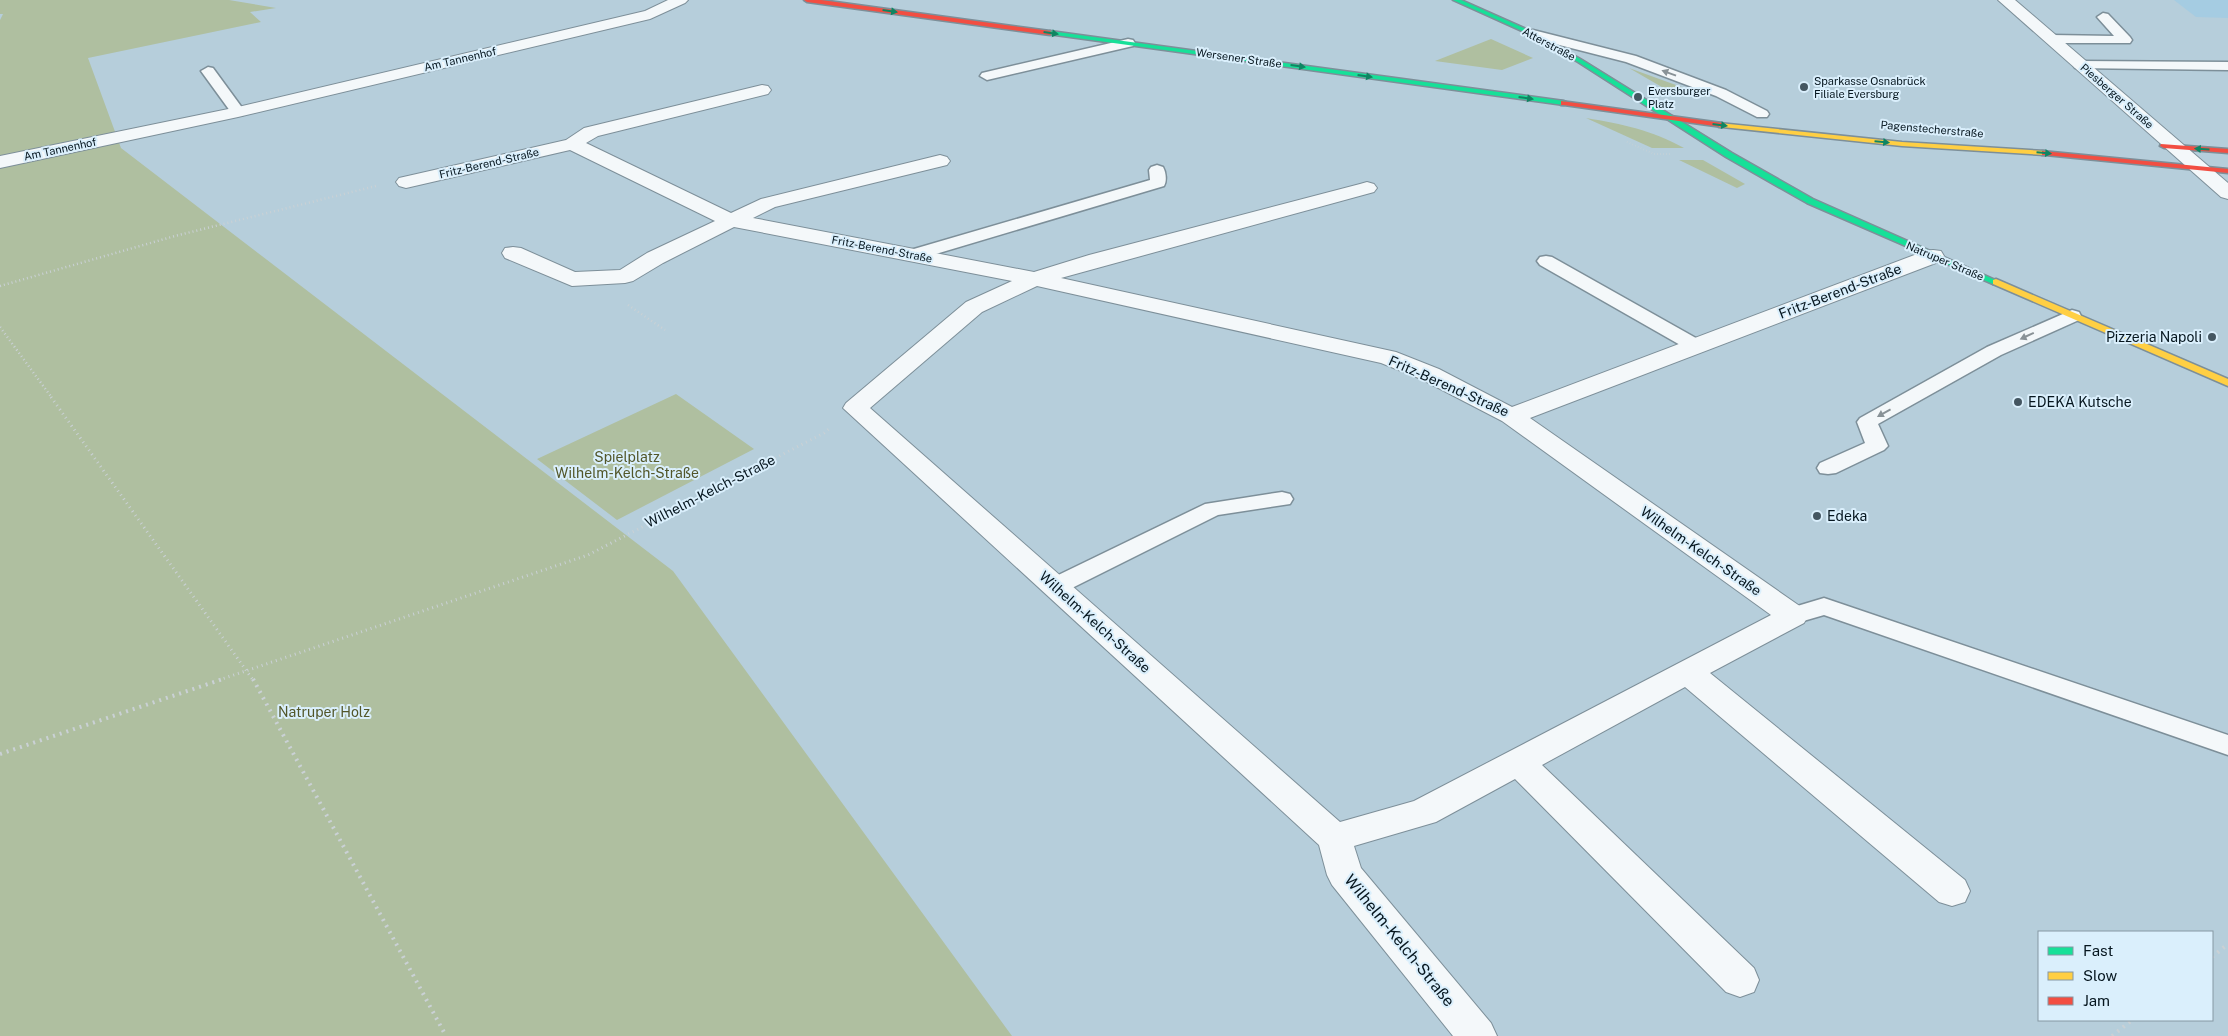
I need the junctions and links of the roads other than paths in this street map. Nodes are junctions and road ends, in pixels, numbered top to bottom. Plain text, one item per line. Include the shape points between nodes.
1 (680, 0) edge
2 (806, 0) edge
3 (886, 0) edge
4 (1456, 0) edge
5 (2006, 0) edge
6 (2103, 17) dead end
7 (1083, 26) dead end
8 (1533, 34) junction
9 (1128, 35) junction
10 (2051, 39) junction
11 (2080, 65) junction
12 (2228, 66) edge
13 (208, 71) dead end
14 (986, 76) dead end
15 (762, 90) dead end
16 (1610, 94) dead end
17 (1638, 97) junction
18 (1666, 101) dead end
19 (1724, 109) dead end
20 (238, 112) junction
21 (1767, 114) joint
22 (1672, 118) junction
23 (572, 144) junction
24 (2155, 146) dead end
25 (2175, 147) junction
26 (2228, 151) edge
27 (940, 161) dead end
28 (0, 162) edge
29 (2199, 168) junction
30 (1157, 170) dead end
31 (2228, 171) edge
32 (406, 182) road end
33 (1367, 188) dead end
34 (2228, 193) edge
35 (730, 220) junction
36 (513, 254) dead end
37 (913, 255) junction
38 (1933, 256) junction
39 (1546, 262) dead end
40 (1035, 279) junction
41 (2072, 316) junction
42 (1696, 346) junction
43 (2228, 383) edge
44 (1511, 416) junction
45 (1828, 468) dead end
46 (1282, 499) dead end
47 (1056, 586) junction
48 (1793, 616) junction
49 (1688, 672) junction
50 (2228, 745) edge
51 (1518, 762) junction
52 (1334, 838) junction
53 (1952, 891) dead end
54 (1740, 980) dead end
55 (1478, 1036) edge

1 - 20 street, Am Tannenhof via 650,14
2 -> 9 main road, Wersener Straße
3 - 7 main road
4 - 8 main road, Atterstraße
5 - 10 street, Piesberger Straße
6 - 10 lane via 2125,40
8 - 17 main road, Atterstraße
21 -> 8 lane via 1631,59
9 - 14 lane
9 -> 22 main road, Wersener Straße
10 - 11 street, Piesberger Straße
11 - 12 lane
11 - 25 street, Piesberger Straße
13 - 20 lane
15 - 23 street, Fritz-Berend-Straße via 591,132
16 - 17 main road
17 - 18 main road
17 - 22 main road
19 - 21 main road
20 - 28 street, Am Tannenhof
22 -> 29 main road, Pagenstecherstraße via 1840,139
22 - 38 main road, Natruper Straße via 1745,165 1810,201
23 - 32 street, Fritz-Berend-Straße
23 - 35 street, Fritz-Berend-Straße
24 - 25 main road
26 -> 25 main road
25 - 29 street, Piesberger Straße
27 - 35 street via 768,203
29 - 31 main road, Pagenstecherstraße
29 - 34 street, Piesberger Straße
30 - 37 lane via 1158,183
33 - 40 street, Fritz-Berend-Straße
35 - 36 street via 625,276 572,280
35 - 37 street, Fritz-Berend-Straße
37 - 40 street, Fritz-Berend-Straße
38 - 41 main road, Natruper Straße
38 - 42 street, Fritz-Berend-Straße
39 - 42 lane
40 - 44 street, Fritz-Berend-Straße via 1388,357 1430,374
40 - 47 street, Wilhelm-Kelch-Straße via 974,307 855,408
41 - 43 main road, Natruper Straße
41 -> 45 lane via 1994,351 1868,422 1877,446
42 - 44 street, Fritz-Berend-Straße
44 - 48 street, Wilhelm-Kelch-Straße
46 - 47 lane via 1213,509
47 - 52 street, Wilhelm-Kelch-Straße
48 - 49 street
48 - 50 lane via 1824,606
49 - 51 street
49 - 53 street
51 - 52 street via 1424,812
51 - 54 street
52 - 55 street, Wilhelm-Kelch-Straße via 1345,875

